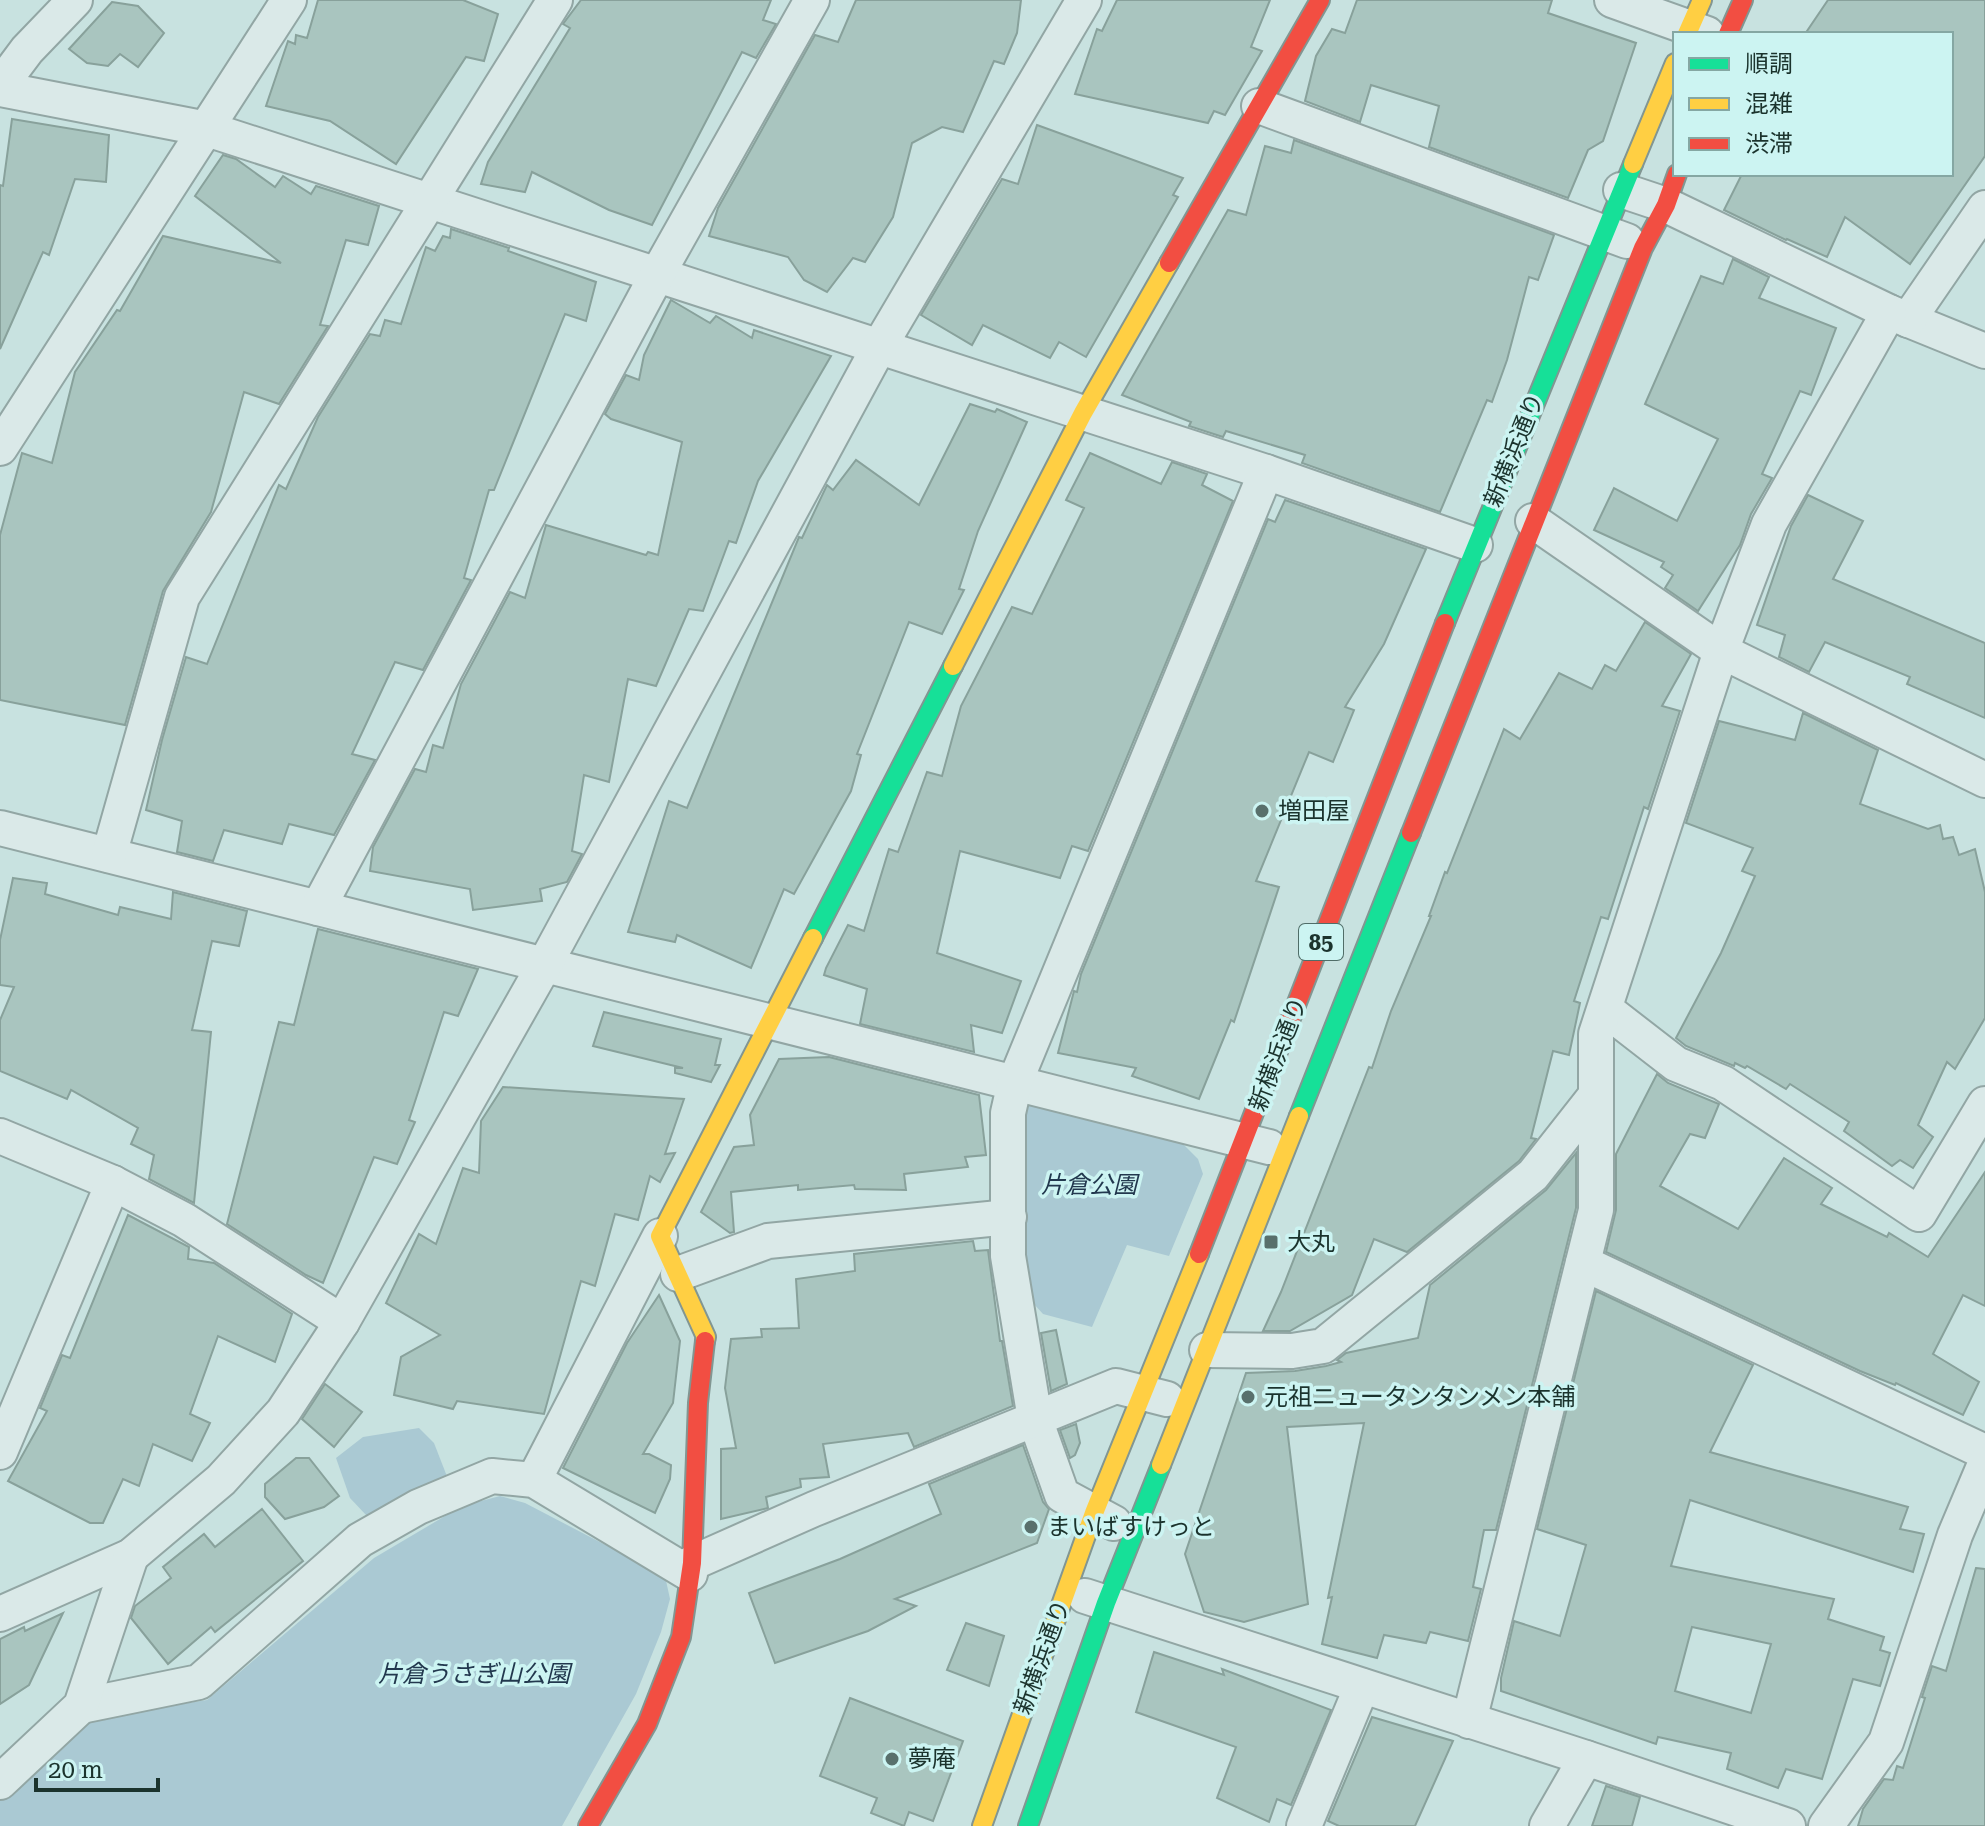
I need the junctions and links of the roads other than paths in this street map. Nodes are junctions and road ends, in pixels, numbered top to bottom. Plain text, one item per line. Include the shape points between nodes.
1 (75, 0) edge
2 (289, 0) edge
3 (555, 0) edge
4 (812, 0) edge
5 (1084, 0) edge
6 (1320, 0) edge
7 (1612, 0) edge
8 (1743, 0) edge
9 (1696, 24) edge
10 (1729, 32) edge
11 (1673, 68) edge
12 (0, 87) edge
13 (1259, 106) junction
14 (207, 129) junction
15 (1621, 190) junction
16 (1671, 190) edge
17 (431, 201) junction
18 (1985, 208) edge
19 (1603, 233) junction
20 (1643, 248) junction
21 (657, 275) junction
22 (1899, 316) junction
23 (879, 347) junction
24 (1985, 351) edge
25 (1083, 413) junction
26 (0, 448) edge
27 (1266, 472) junction
28 (1533, 521) junction
29 (1475, 545) junction
30 (1721, 651) junction
31 (1985, 780) edge
32 (0, 828) edge
33 (109, 855) junction
34 (318, 908) junction
35 (545, 964) junction
36 (1605, 1009) junction
37 (769, 1020) junction
38 (1015, 1082) junction
39 (1596, 1095) junction
40 (1985, 1104) edge
41 (0, 1136) edge
42 (1245, 1140) junction
43 (1285, 1152) junction
44 (113, 1183) junction
45 (1009, 1217) junction
46 (660, 1236) junction
47 (1583, 1263) junction
48 (678, 1274) junction
49 (342, 1322) junction
50 (1207, 1350) junction
51 (1142, 1392) junction
52 (1184, 1404) junction
53 (1035, 1419) junction
54 (0, 1452) edge
55 (1985, 1452) edge
56 (1985, 1464) edge
57 (534, 1480) junction
58 (1094, 1513) junction
59 (1135, 1534) junction
60 (131, 1556) junction
61 (691, 1568) junction
62 (1066, 1590) junction
63 (1106, 1603) junction
64 (0, 1614) edge
65 (1362, 1686) junction
66 (81, 1706) junction
67 (1469, 1721) junction
68 (1586, 1758) junction
69 (0, 1782) edge
70 (588, 1826) edge
71 (982, 1826) edge
72 (1028, 1826) edge
73 (1304, 1826) edge
74 (1547, 1826) edge
75 (1788, 1826) edge
76 (1826, 1826) edge

1 - 12 street
2 - 14 street
3 - 17 street
4 - 21 street
5 - 23 street
6 - 13 main road
7 - 9 street
8 - 10 main road
11 - 15 main road, 新横浜通り / 85
12 - 14 street
13 - 19 street
13 - 25 main road
14 - 17 street
14 - 26 street
15 - 16 street
15 - 19 main road, 新横浜通り / 85
16 - 20 main road, 新横浜通り / 85
16 - 22 street
17 - 21 street
17 - 33 street via 182,597
18 - 22 street
19 - 20 street
19 - 29 main road, 新横浜通り / 85
20 - 28 main road, 新横浜通り / 85
21 - 23 street
21 - 34 street
22 - 24 street
22 - 30 street via 1769,524
23 - 25 street
23 - 35 street
25 - 27 street
25 - 37 main road
27 - 29 street
27 - 38 street
28 - 30 street
28 - 43 main road, 新横浜通り / 85
29 - 42 main road, 新横浜通り / 85
30 - 31 street
30 - 36 street
32 - 33 street
33 - 34 street
34 - 35 street
35 - 37 street
35 - 49 street
36 - 39 street via 1596,1034
36 - 40 street via 1676,1064 1723,1083 1919,1214
37 - 38 street
37 - 46 main road
38 - 42 street
38 - 45 street via 1008,1113
39 - 47 street via 1596,1210
39 - 50 street via 1533,1175 1323,1346
41 - 44 street
42 - 43 street
42 - 51 main road, 新横浜通り / 85
43 - 50 main road, 新横浜通り / 85
44 - 49 street via 184,1220
44 - 54 street
45 - 48 street via 768,1241
45 - 53 street via 1008,1256
46 - 48 main road
46 - 57 street
47 - 55 street
47 - 67 street
48 - 61 main road via 706,1337
49 - 60 street via 283,1412 221,1480
50 - 52 main road, 新横浜通り / 85
51 - 52 street
51 - 53 street via 1116,1386
51 - 58 main road, 新横浜通り / 85
52 - 59 main road, 新横浜通り / 85
53 - 58 street via 1062,1495
53 - 61 street via 814,1509
56 - 76 street via 1955,1535 1886,1742
57 - 61 street
57 - 66 street via 492,1476 418,1507 360,1540 199,1682
58 - 59 street
58 - 62 main road, 新横浜通り / 85
59 - 63 main road, 新横浜通り / 85
60 - 64 street
60 - 66 street
61 - 70 main road via 681,1637 647,1724
62 - 63 street
62 - 71 main road, 新横浜通り / 85
63 - 65 street
63 - 72 main road, 新横浜通り / 85
65 - 67 street
65 - 73 street
66 - 69 street
67 - 68 street
68 - 74 street
68 - 75 street

